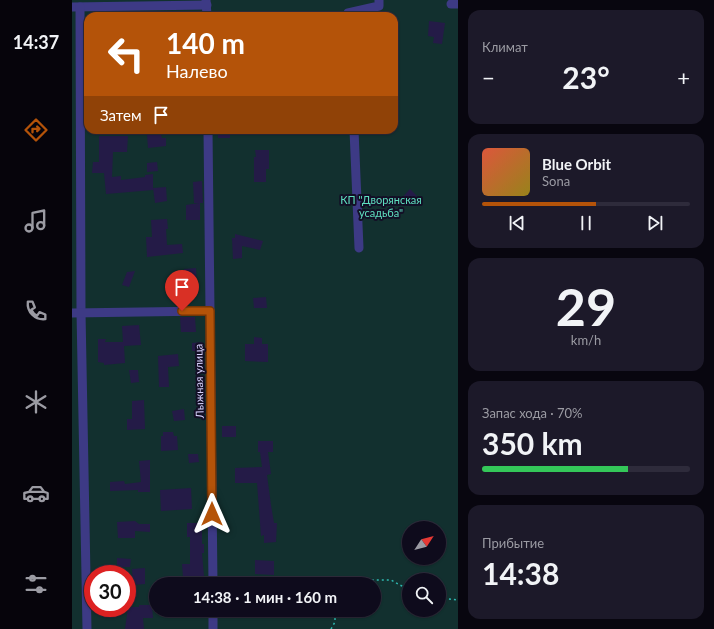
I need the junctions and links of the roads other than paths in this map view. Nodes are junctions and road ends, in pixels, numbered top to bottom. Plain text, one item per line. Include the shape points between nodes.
1 (379, 0) edge
2 (206, 2) edge
3 (76, 7) edge
4 (207, 12) edge
5 (352, 12) edge
6 (208, 134) edge
7 (354, 134) edge
8 (359, 248) dead end
9 (210, 311) junction
10 (76, 313) edge
11 (213, 577) edge
12 (213, 617) edge
13 (87, 629) edge
14 (213, 629) edge

1 - 5 street via 379,6
2 - 3 street
2 - 4 street
3 - 10 street
6 - 9 street, Лыжная улица
7 - 8 street
9 - 10 street
9 - 11 street, Лыжная улица
10 - 13 street
12 - 14 street

